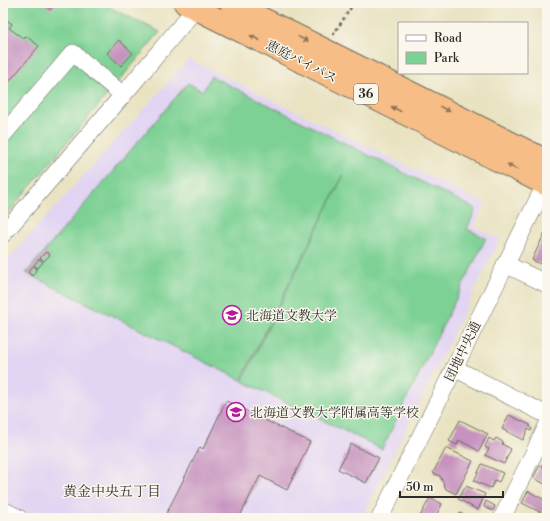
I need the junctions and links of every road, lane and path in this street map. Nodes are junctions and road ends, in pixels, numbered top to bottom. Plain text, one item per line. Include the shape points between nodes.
1 (231, 3) edge
2 (354, 3) edge
3 (190, 6) edge
4 (324, 49) junction
5 (123, 95) junction
6 (3, 135) edge
7 (547, 161) edge
8 (547, 183) edge
9 (3, 234) edge
10 (505, 264) junction
11 (547, 284) edge
12 (454, 368) junction
13 (547, 415) edge
14 (547, 426) edge
15 (3, 510) edge
16 (19, 518) edge
17 (380, 518) edge
18 (502, 518) edge

1 -> 4 highway, 恵庭バイパス / 36
2 - 4 path
3 - 5 street
8 -> 3 highway, 恵庭バイパス / 36
4 -> 7 highway, 恵庭バイパス / 36
5 - 6 street via 73,53
5 - 9 street
8 - 10 street, 団地中央通
10 - 11 street
10 - 12 street, 団地中央通
12 - 13 street
12 - 17 street, 団地中央通
14 - 18 street
15 - 16 street

